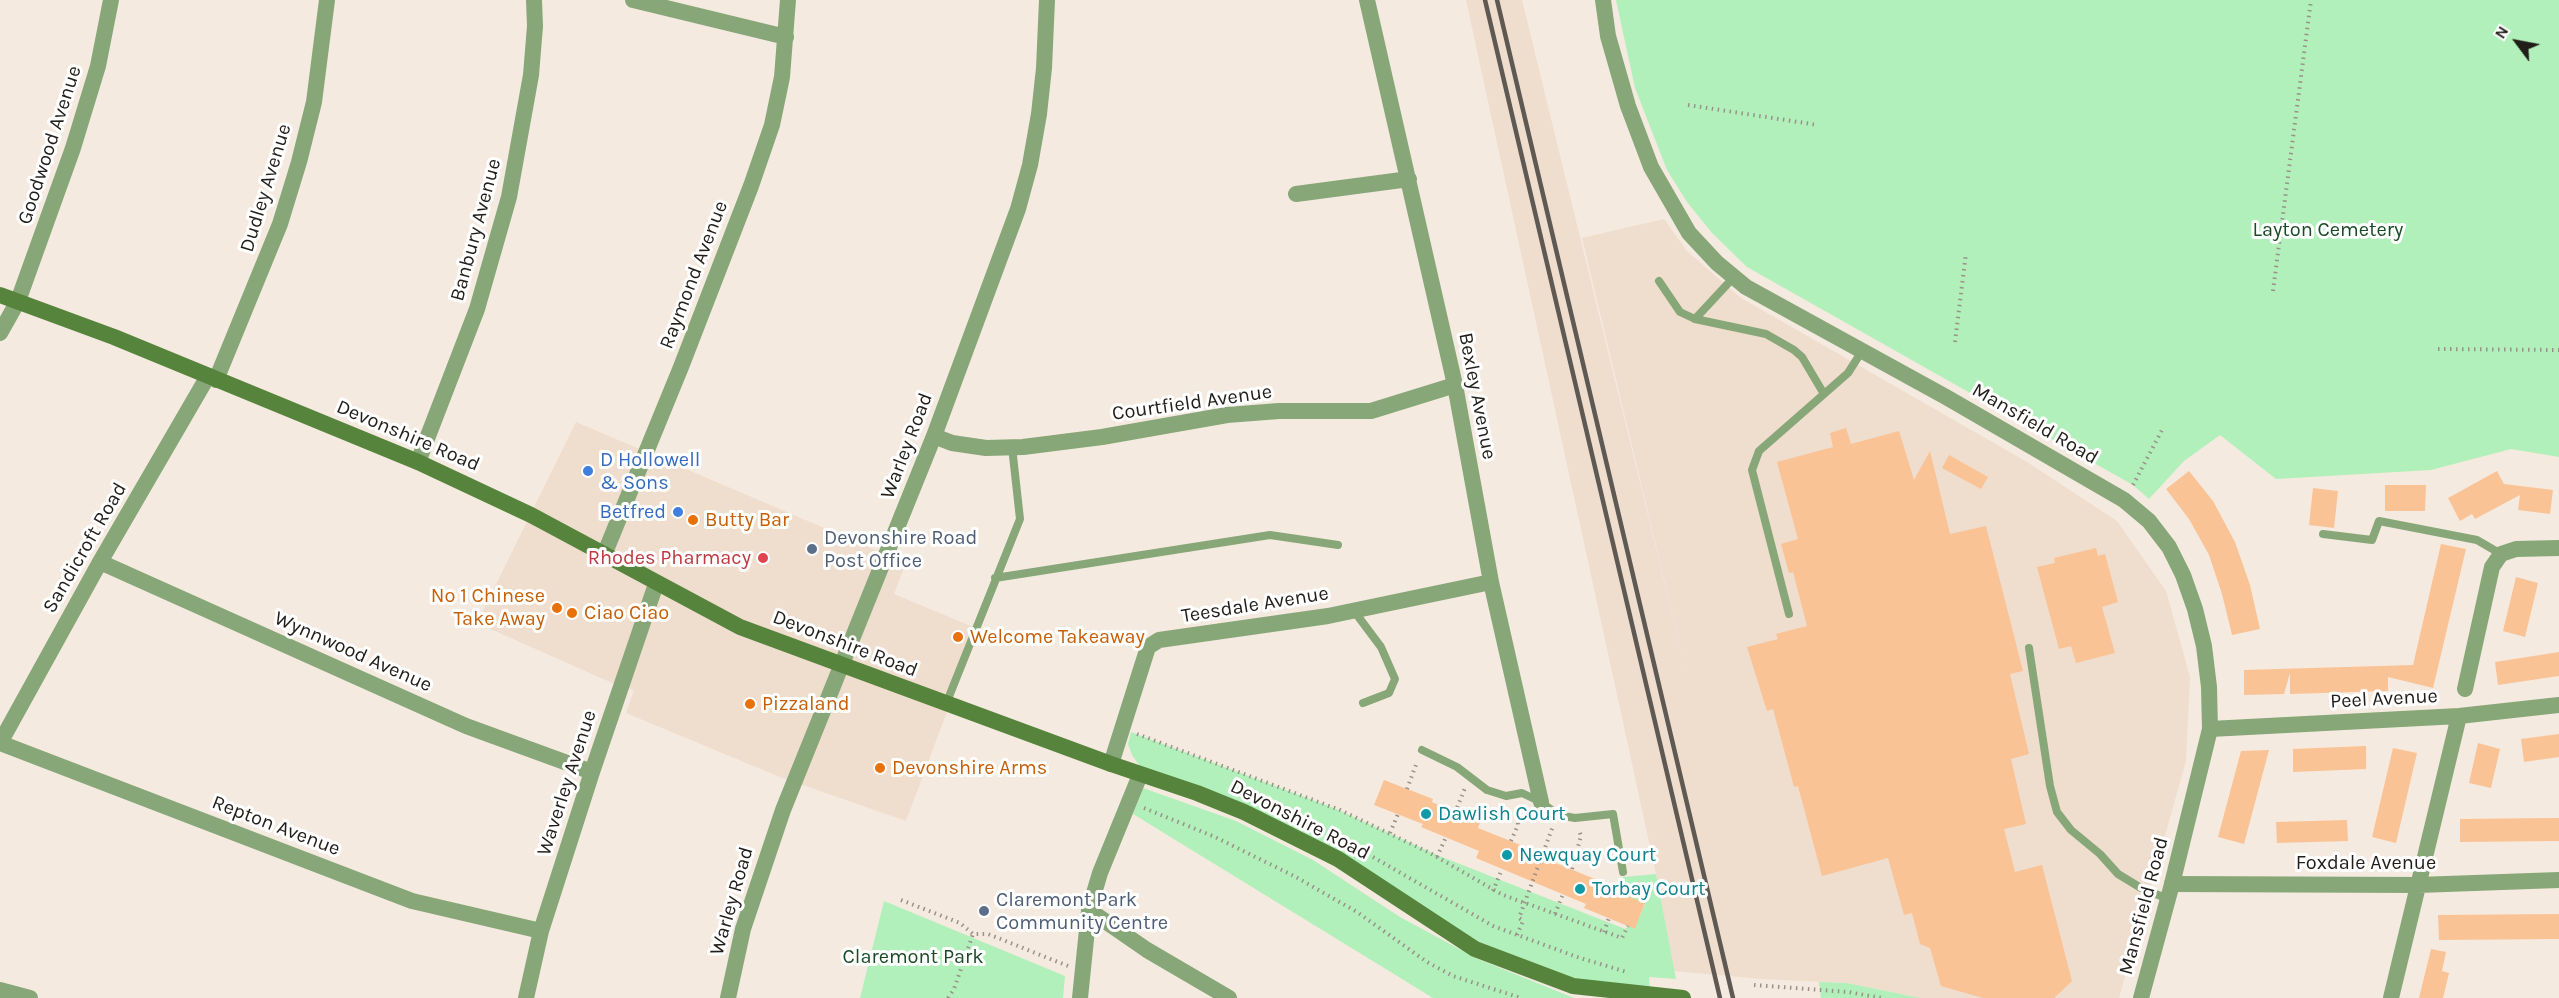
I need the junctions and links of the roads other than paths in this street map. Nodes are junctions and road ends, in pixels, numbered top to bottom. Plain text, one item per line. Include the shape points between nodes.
1 (111, 0) edge
2 (327, 0) edge
3 (534, 0) edge
4 (633, 0) edge
5 (788, 0) edge
6 (1047, 0) edge
7 (1367, 0) edge
8 (1603, 0) edge
9 (786, 37) junction
10 (1409, 179) junction
11 (1296, 194) dead end
12 (1734, 277) junction
13 (1659, 281) dead end
14 (0, 295) edge
15 (18, 301) junction
16 (1695, 320) junction
17 (0, 333) edge
18 (1862, 351) junction
19 (212, 378) junction
20 (1455, 386) junction
21 (1824, 394) junction
22 (934, 435) junction
23 (1012, 447) junction
24 (418, 462) junction
25 (2323, 534) dead end
26 (1338, 545) dead end
27 (2559, 548) edge
28 (604, 555) junction
29 (2497, 560) junction
30 (100, 562) junction
31 (995, 579) junction
32 (1491, 582) junction
33 (656, 584) junction
34 (1353, 610) junction
35 (1788, 614) dead end
36 (2029, 648) dead end
37 (841, 666) junction
38 (2465, 689) dead end
39 (1363, 703) dead end
40 (946, 704) junction
41 (2559, 705) edge
42 (2459, 716) junction
43 (2210, 729) junction
44 (0, 743) edge
45 (1422, 750) road end
46 (1111, 765) junction
47 (591, 772) junction
48 (1140, 775) junction
49 (1541, 802) junction
50 (1623, 872) dead end
51 (2559, 880) edge
52 (2418, 885) junction
53 (2170, 892) junction
54 (1089, 910) junction
55 (542, 931) junction
56 (0, 990) edge
57 (30, 998) edge
58 (526, 998) edge
59 (728, 998) edge
60 (1080, 998) edge
61 (1229, 998) edge
62 (1683, 998) edge
63 (2141, 998) edge
64 (2391, 998) edge

1 - 15 street, Goodwood Avenue via 98,66 73,148
2 - 19 street, Dudley Avenue via 314,102 296,172 280,224
3 - 24 street, Banbury Avenue via 531,75 509,197 477,309
4 - 9 street
5 - 9 street, Raymond Avenue
6 - 22 street, Warley Road via 1044,68 1030,165 1018,209
7 - 10 street, Bexley Avenue
8 - 12 street, Mansfield Road via 1614,56 1651,167 1689,233
9 - 28 street, Raymond Avenue via 772,125 751,186
10 - 11 street
10 - 20 street, Bexley Avenue
12 - 16 lane
12 - 18 street, Mansfield Road
13 - 16 lane via 1680,312
14 - 15 main road, Devonshire Road
15 - 17 street, Goodwood Avenue
15 - 19 main road, Devonshire Road
16 - 21 lane via 1766,334 1794,350
18 - 21 lane via 1848,373
18 - 43 street, Mansfield Road via 2124,500 2150,521 2169,547 2195,609 2204,646
19 - 24 main road, Devonshire Road
19 - 30 street, Sandicroft Road
20 - 23 street, Courtfield Avenue via 1371,411 1227,415 1102,437
20 - 32 street, Bexley Avenue
21 - 35 lane via 1759,451 1752,470
22 - 23 street, Courtfield Avenue via 952,443
22 - 37 street, Warley Road
23 - 31 lane via 1020,519
24 - 28 main road, Devonshire Road via 531,514
25 - 29 lane via 2372,540 2379,521 2477,540
26 - 31 lane via 1270,535
27 - 29 street via 2516,549
28 - 33 main road, Devonshire Road
29 - 38 street
30 - 44 street, Sandicroft Road
30 - 47 street, Wynnwood Avenue via 466,726
31 - 40 lane
32 - 34 street, Teesdale Avenue
32 - 49 street, Bexley Avenue
33 - 37 main road, Devonshire Road via 740,627
33 - 47 street, Waverley Avenue
34 - 39 lane via 1381,646 1395,679 1389,693
34 - 46 street, Teesdale Avenue via 1159,640 1148,647
36 - 53 lane via 2057,812 2118,874 2141,888
37 - 40 main road, Devonshire Road
37 - 59 street, Warley Road via 758,881
40 - 46 main road, Devonshire Road
41 - 42 street, Peel Avenue
42 - 43 street, Peel Avenue
42 - 52 street
43 - 53 street, Mansfield Road
44 - 55 street, Repton Avenue via 412,901
45 - 49 lane via 1456,767 1487,790 1506,796 1522,793
46 - 48 main road, Devonshire Road
47 - 55 street, Waverley Avenue
48 - 54 street
48 - 62 main road, Devonshire Road via 1197,793 1312,845 1475,949 1573,986
49 - 50 lane via 1558,815 1575,818 1613,814
51 - 52 street, Foxdale Avenue
52 - 53 street, Foxdale Avenue
52 - 64 street
53 - 63 street, Mansfield Road
54 - 60 street
54 - 61 street
55 - 58 street, Waverley Avenue
56 - 57 street

